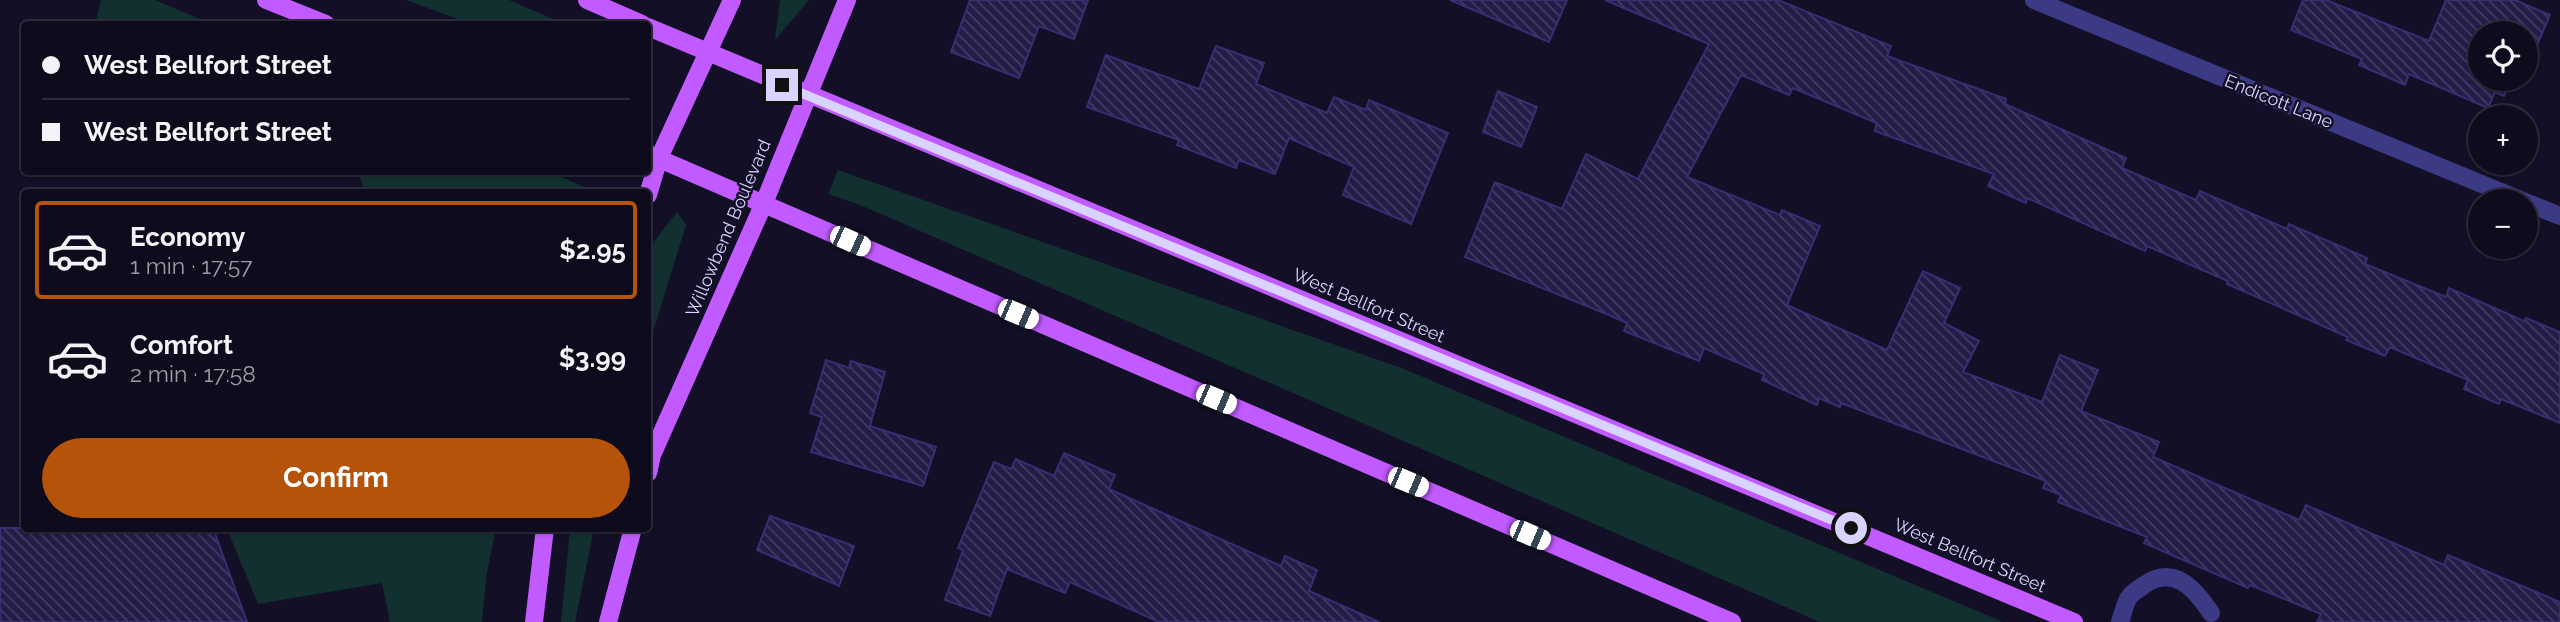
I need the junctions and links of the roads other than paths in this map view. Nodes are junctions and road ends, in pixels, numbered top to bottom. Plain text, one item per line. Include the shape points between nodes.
1 (266, 0) edge
2 (587, 0) edge
3 (732, 0) edge
4 (847, 0) edge
5 (2034, 0) edge
6 (2060, 5) edge
7 (318, 21) edge
8 (635, 21) edge
9 (651, 28) edge
10 (709, 54) junction
11 (807, 95) junction
12 (653, 156) edge
13 (2493, 189) edge
14 (764, 203) junction
15 (2538, 207) edge
16 (2560, 216) edge
17 (651, 460) edge
18 (545, 532) edge
19 (632, 532) edge
20 (2211, 613) dead end
21 (534, 622) edge
22 (608, 622) edge
23 (1732, 622) edge
24 (2074, 622) edge
25 (2120, 622) edge

1 - 7 main road
2 - 8 main road
3 - 10 main road
4 - 11 main road, Willowbend Boulevard
5 - 6 street, Endicott Lane
6 - 13 street, Endicott Lane
9 - 10 main road, West Bellfort Street
10 - 11 main road, West Bellfort Street
10 - 12 main road
11 - 14 main road, Willowbend Boulevard
11 - 24 main road, West Bellfort Street
12 - 14 main road
14 - 17 main road, Willowbend Boulevard
14 - 23 main road
15 - 16 street, Endicott Lane
18 - 21 main road
19 - 22 main road
20 - 25 street via 2197,591 2166,576 2130,595

